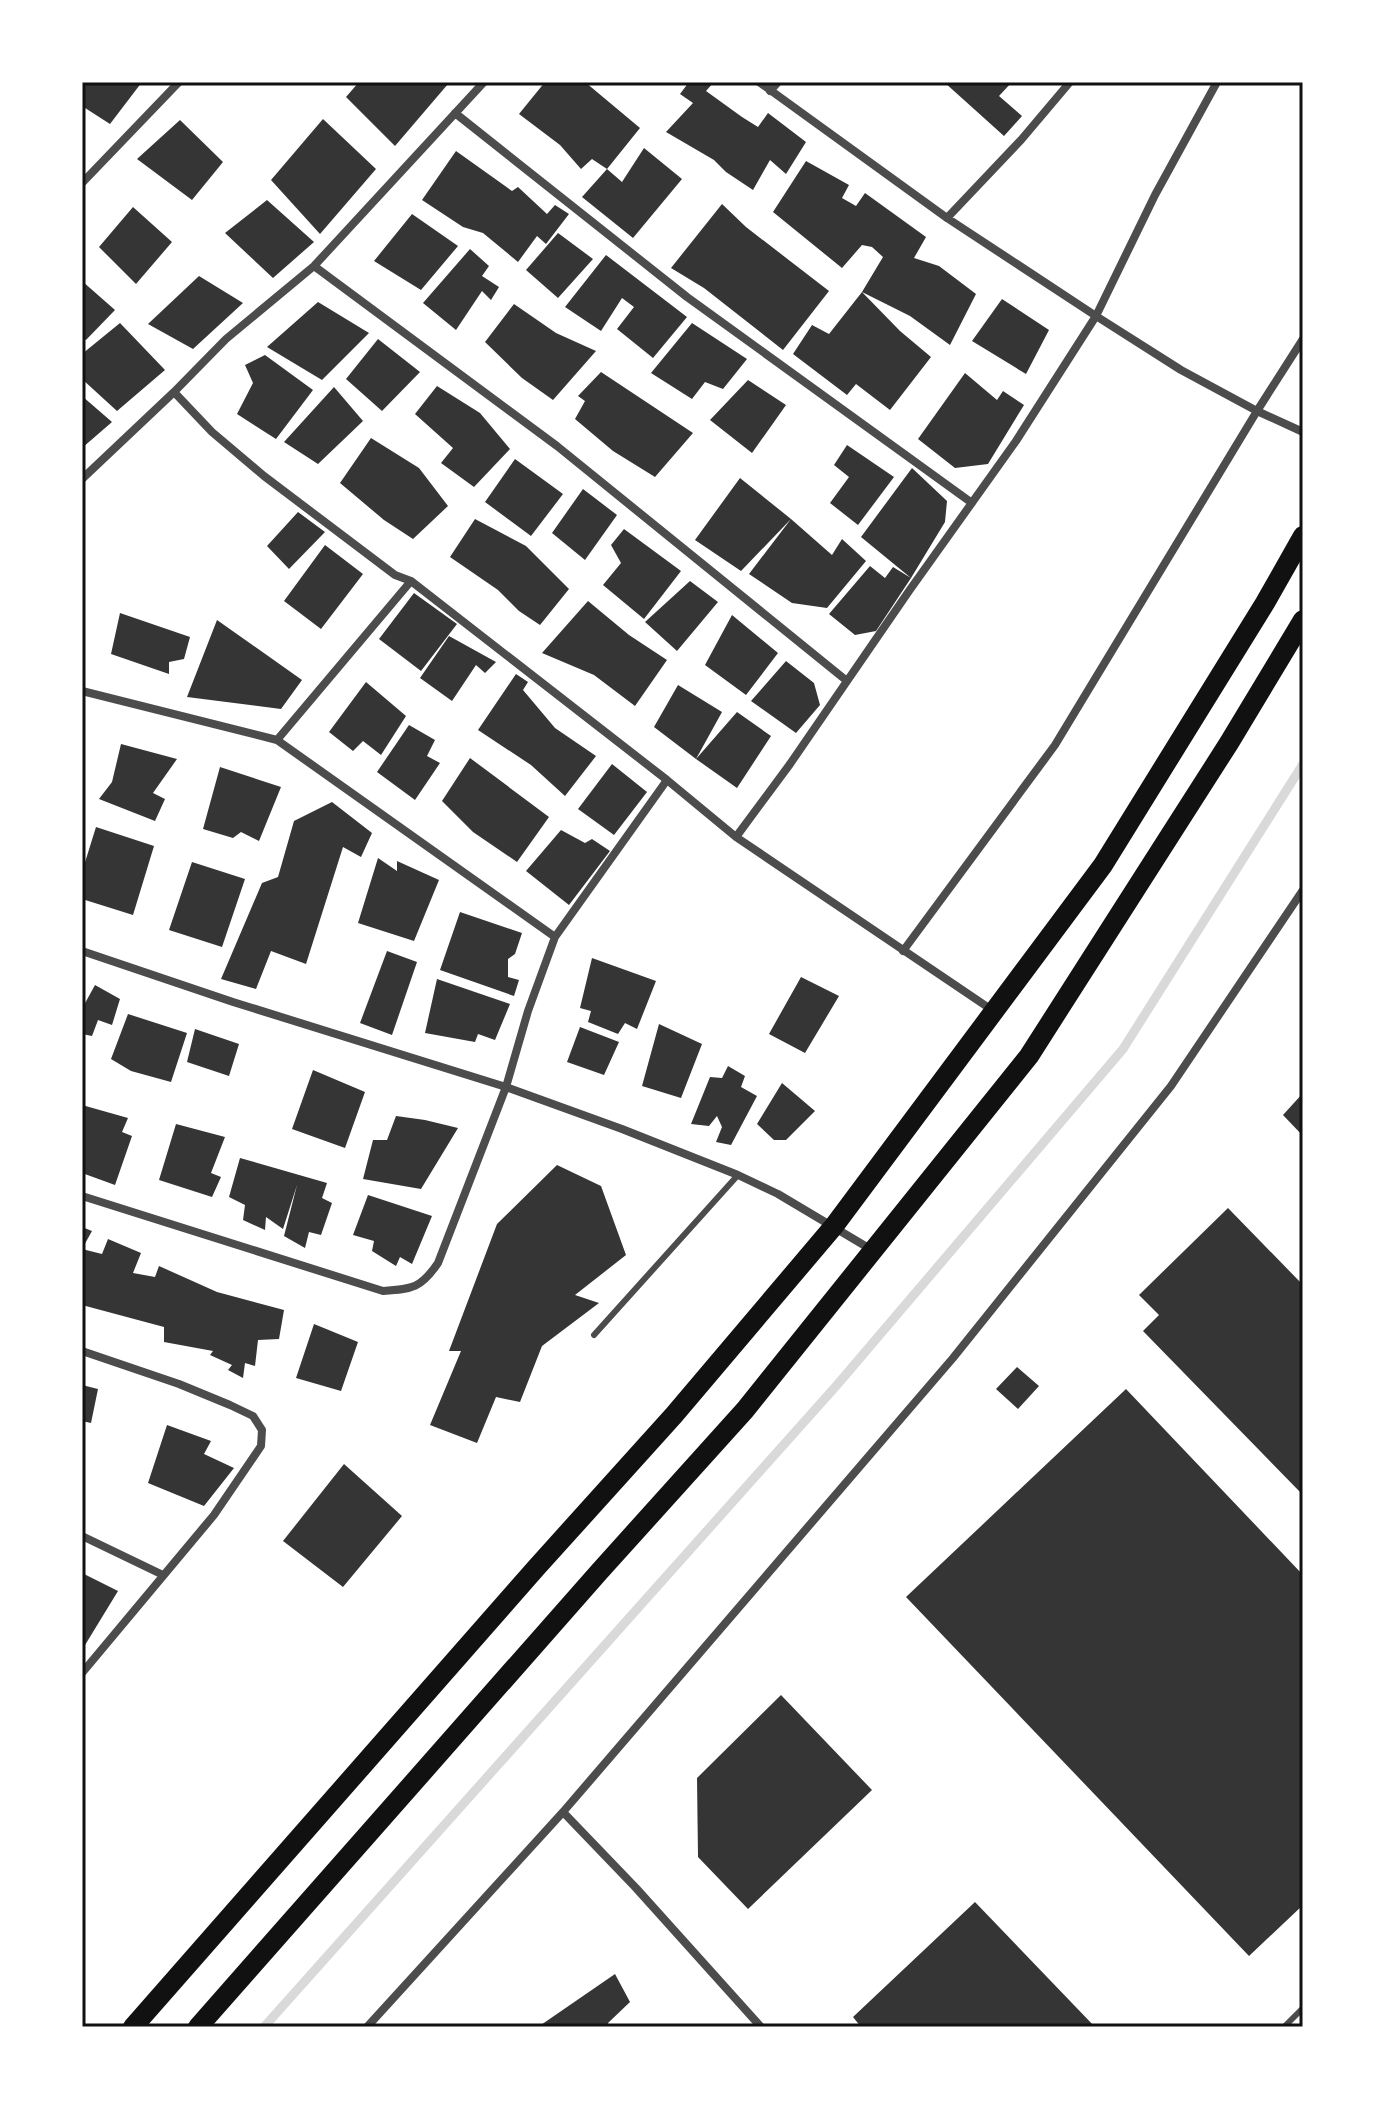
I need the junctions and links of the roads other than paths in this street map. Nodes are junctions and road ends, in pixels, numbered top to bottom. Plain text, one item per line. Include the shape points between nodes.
1 (179, 82) edge
2 (484, 82) edge
3 (759, 82) edge
4 (778, 82) edge
5 (1070, 82) edge
6 (1217, 82) edge
7 (770, 91) junction
8 (455, 113) junction
9 (82, 183) edge
10 (947, 218) junction
11 (314, 266) junction
12 (1096, 316) junction
13 (1303, 339) edge
14 (174, 392) junction
15 (1257, 411) junction
16 (1303, 432) edge
17 (82, 479) edge
18 (972, 503) junction
19 (1303, 536) edge
20 (411, 581) junction
21 (1303, 620) edge
22 (847, 681) junction
23 (82, 691) edge
24 (277, 740) junction
25 (667, 780) junction
26 (736, 837) junction
27 (1303, 890) edge
28 (555, 937) junction
29 (82, 951) edge
30 (903, 951) junction
31 (993, 1011) junction
32 (506, 1087) junction
33 (738, 1175) junction
34 (82, 1196) edge
35 (834, 1226) junction
36 (874, 1251) junction
37 (594, 1335) dead end
38 (82, 1351) edge
39 (82, 1536) edge
40 (163, 1575) junction
41 (82, 1673) edge
42 (563, 1812) junction
43 (1303, 2008) edge
44 (133, 2027) edge
45 (198, 2027) edge
46 (367, 2027) edge
47 (761, 2027) edge
48 (1284, 2027) edge

1 - 9 street
2 - 8 street
3 - 7 street
4 - 7 street
5 - 10 street
6 - 12 street
7 - 10 street
8 - 11 street
8 - 18 street via 687,297
10 - 12 street
11 - 14 street via 226,339
11 - 22 street via 557,446
12 - 15 street
12 - 18 street
13 - 15 street
14 - 17 street
14 - 20 street via 264,476 395,575
15 - 16 street
15 - 30 street via 1055,745
18 - 22 street
19 - 31 main road via 1103,865
20 - 24 street
20 - 25 street
21 - 36 main road via 1029,1056
22 - 26 street
23 - 24 street
24 - 28 street
25 - 26 street
25 - 28 street
26 - 30 street
27 - 42 street via 1171,1086 963,1346
28 - 32 street
29 - 32 street
30 - 31 street
31 - 35 main road
32 - 33 street
32 - 34 street via 438,1263 426,1280 406,1289 383,1291
33 - 35 street
33 - 37 lane
35 - 36 street
35 - 44 main road via 674,1415
36 - 45 main road via 745,1410
38 - 40 street via 230,1405 253,1416 262,1430 254,1458
39 - 40 street
40 - 41 street
42 - 46 street
42 - 47 street
43 - 48 lane

